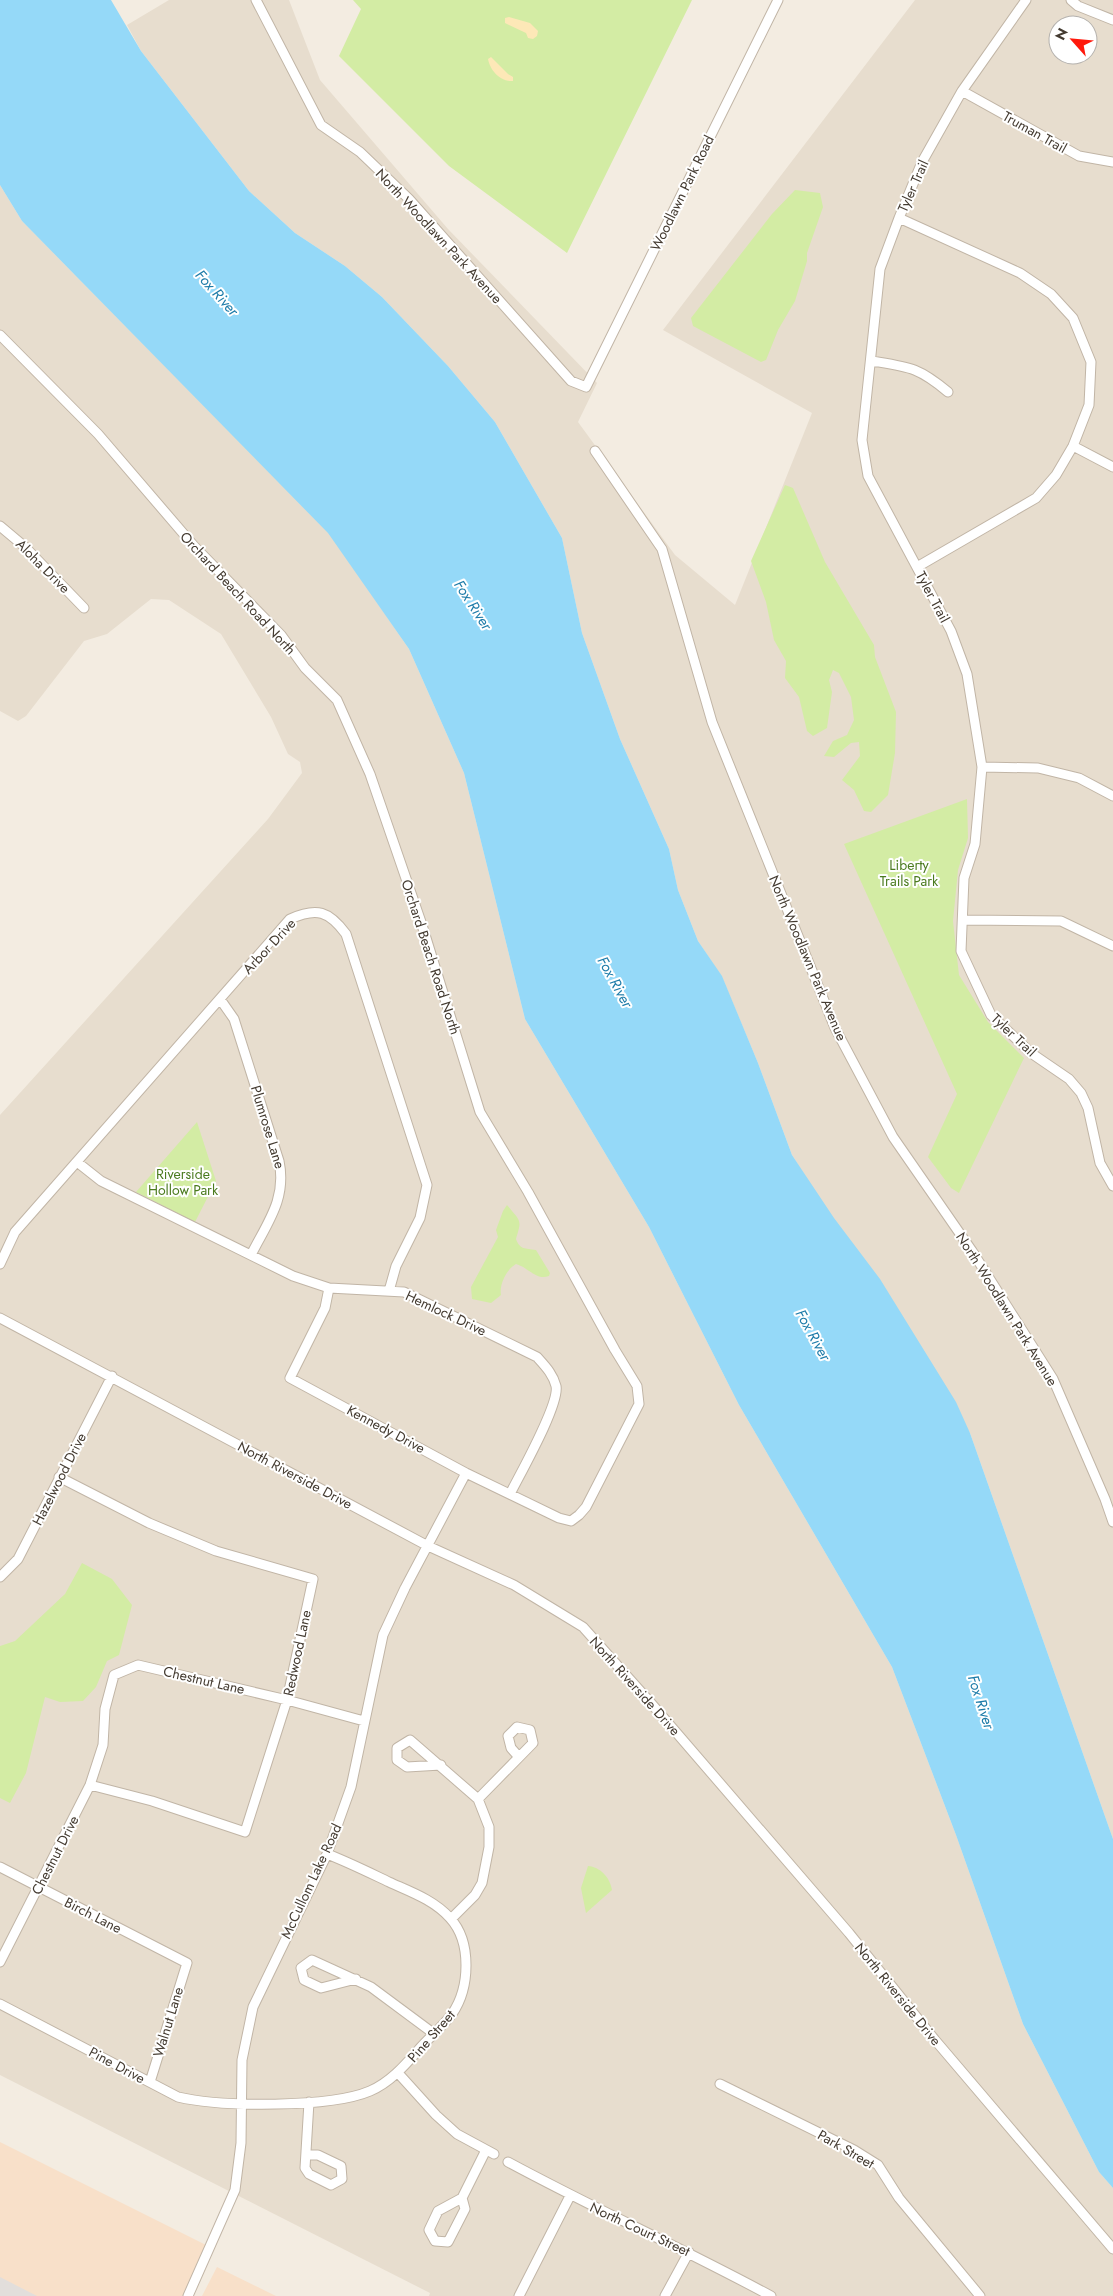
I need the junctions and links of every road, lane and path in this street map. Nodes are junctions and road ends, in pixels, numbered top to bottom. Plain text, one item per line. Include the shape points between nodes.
1 (256, 0) edge
2 (778, 0) edge
3 (1026, 0) edge
4 (1071, 0) edge
5 (1113, 20) edge
6 (962, 91) junction
7 (1113, 162) edge
8 (899, 218) junction
9 (0, 336) edge
10 (872, 361) junction
11 (586, 387) joint
12 (948, 392) dead end
13 (1073, 446) junction
14 (595, 451) dead end
15 (1113, 467) edge
16 (0, 526) edge
17 (917, 567) junction
18 (84, 608) dead end
19 (982, 768) junction
20 (1113, 796) edge
21 (963, 920) junction
22 (1113, 946) edge
23 (220, 999) junction
24 (77, 1162) junction
25 (1113, 1186) edge
26 (251, 1256) junction
27 (0, 1264) edge
28 (328, 1288) junction
29 (389, 1291) junction
30 (0, 1318) edge
31 (112, 1376) junction
32 (466, 1473) junction
33 (59, 1477) junction
34 (510, 1494) junction
35 (571, 1521) joint
36 (1113, 1522) edge
37 (428, 1546) junction
38 (0, 1577) edge
39 (287, 1700) junction
40 (364, 1721) junction
41 (103, 1745) joint
42 (519, 1756) dead end
43 (441, 1765) junction
44 (90, 1785) junction
45 (478, 1799) junction
46 (327, 1854) junction
47 (0, 1867) edge
48 (39, 1887) junction
49 (451, 1919) junction
50 (0, 1962) edge
51 (187, 1963) joint
52 (356, 1979) junction
53 (0, 2004) edge
54 (433, 2034) junction
55 (398, 2073) junction
56 (150, 2082) junction
57 (720, 2084) dead end
58 (309, 2102) junction
59 (241, 2104) junction
60 (486, 2150) junction
61 (494, 2154) dead end
62 (306, 2155) dead end
63 (508, 2162) dead end
64 (570, 2196) junction
65 (462, 2198) junction
66 (1113, 2249) edge
67 (689, 2252) junction
68 (188, 2296) edge
69 (519, 2296) edge
70 (665, 2296) edge
71 (771, 2296) edge
72 (980, 2296) edge

1 - 11 street, North Woodlawn Park Avenue via 321,125 360,152 408,199 571,381
2 - 11 street, Woodlawn Park Road
3 - 6 street, Tyler Trail
4 - 5 street
6 - 7 street, Truman Trail via 1079,156
6 - 8 street, Tyler Trail via 922,162
8 - 10 street, Tyler Trail via 880,269
8 - 13 street via 1020,273 1051,294 1073,318 1091,362 1089,406
9 - 35 street, Orchard Beach Road North via 98,434 194,546 281,635 305,668 337,700 377,793 480,1112 637,1386 639,1404 586,1507
10 - 12 street via 911,367 929,376
10 - 17 street, Tyler Trail via 862,440 868,476
13 - 15 street
13 - 17 street via 1056,475 1036,498
14 - 36 street, North Woodlawn Park Avenue via 662,549 712,722 835,1028 893,1137 972,1251 1053,1379
16 - 18 street, Aloha Drive via 25,546
17 - 19 street, Tyler Trail via 951,631 967,674
19 - 20 street via 1038,768 1079,778
19 - 21 street, Tyler Trail via 975,844 964,878
21 - 22 street via 1061,921
21 - 25 street, Tyler Trail via 961,951 991,1015 1032,1053 1069,1079 1081,1093 1088,1108 1100,1163
23 - 24 street, Arbor Drive
23 - 26 street, Plumrose Lane via 234,1020 283,1178 280,1197
23 - 29 street, Arbor Drive via 290,919 305,912 321,912 335,920 346,934 427,1185 420,1218 396,1266
24 - 26 street, Hemlock Drive via 101,1181
24 - 27 street, Arbor Drive via 16,1232
26 - 28 street, Hemlock Drive
28 - 29 street, Hemlock Drive
28 - 32 street, Kennedy Drive via 325,1308 290,1378
29 - 34 street, Hemlock Drive via 404,1292 538,1357 550,1371 556,1387 554,1404
30 - 31 street, North Riverside Drive
31 - 33 street, Hazelwood Drive
31 - 37 street, North Riverside Drive
32 - 34 street, Kennedy Drive
32 - 37 street, McCullom Lake Road
33 - 38 street, Hazelwood Drive via 18,1560
33 - 39 street, Redwood Lane via 149,1523 216,1551 312,1579
34 - 35 street, Kennedy Drive
37 - 40 street, McCullom Lake Road via 384,1635
37 - 66 street, North Riverside Drive via 514,1585 583,1627 845,1928 936,2041
39 - 40 street, Chestnut Lane
39 - 41 street, Chestnut Lane via 138,1665 114,1675 104,1709
39 - 44 street, Redwood Lane via 245,1832 152,1801
40 - 46 street, McCullom Lake Road via 351,1787
41 - 44 street, Chestnut Drive
42 - 45 street
43 - 43 street via 410,1740 397,1748 398,1760 406,1767
43 - 45 street
44 - 48 street, Chestnut Drive
45 - 49 street via 489,1827 490,1847 482,1883 476,1895
46 - 49 street, Pine Street via 432,1901
46 - 59 street, McCullom Lake Road via 253,2007 242,2060
47 - 48 street, Birch Lane
48 - 50 street, Chestnut Drive
48 - 51 street, Birch Lane
49 - 54 street, Pine Street via 460,1933 466,1954 465,1978 452,2014
51 - 56 street, Walnut Lane
52 - 52 street via 312,1960 301,1968 304,1980 321,1988
52 - 54 street
53 - 56 street, Pine Drive
54 - 55 street, Pine Street
55 - 58 street, Pine Street via 370,2091
55 - 60 street via 456,2134
56 - 59 street, Pine Drive via 178,2097 200,2102
57 - 72 street, Park Street via 878,2165 899,2198
58 - 59 street, Pine Street
58 - 62 street
59 - 68 street, McCullom Lake Road via 241,2143 235,2190
60 - 61 street
60 - 65 street
63 - 64 street, North Court Street
64 - 67 street, North Court Street
64 - 69 street
65 - 65 street via 438,2211 428,2230 435,2241 448,2242 465,2210
67 - 70 street
67 - 71 street, North Court Street

